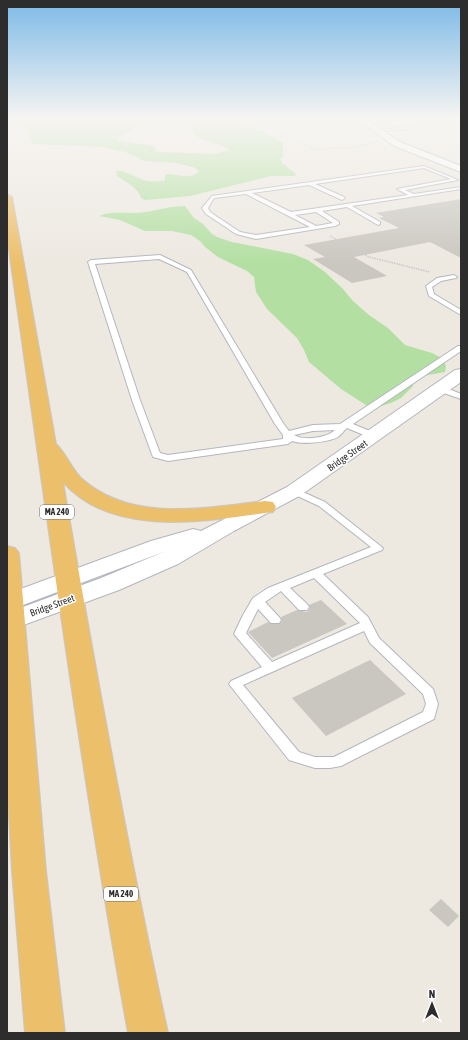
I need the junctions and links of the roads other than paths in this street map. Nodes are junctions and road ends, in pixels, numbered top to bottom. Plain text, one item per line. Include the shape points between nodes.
1 (420, 168) edge
2 (425, 168) edge
3 (309, 183) junction
4 (460, 189) edge
5 (246, 192) junction
6 (413, 195) junction
7 (7, 197) edge
8 (342, 198) dead end
9 (346, 205) junction
10 (317, 210) junction
11 (290, 214) junction
12 (378, 223) dead end
13 (315, 228) junction
14 (461, 276) edge
15 (454, 277) junction
16 (461, 279) edge
17 (461, 313) edge
18 (461, 348) edge
19 (461, 374) edge
20 (441, 389) junction
21 (461, 397) edge
22 (344, 426) junction
23 (287, 435) junction
24 (374, 436) junction
25 (46, 443) junction
26 (294, 491) junction
27 (265, 506) junction
28 (7, 553) edge
29 (316, 574) junction
30 (283, 587) junction
31 (69, 590) junction
32 (257, 601) junction
33 (303, 608) dead end
34 (9, 611) edge
35 (275, 620) dead end
36 (366, 625) junction
37 (270, 668) junction
38 (45, 1033) edge
39 (148, 1033) edge

1 - 3 lane
2 - 6 lane via 456,180 399,189
3 - 5 lane
3 - 8 lane
4 - 6 lane
5 - 11 lane
5 - 13 lane via 212,197 205,208 208,213 238,233 256,237
6 - 9 lane
7 - 25 highway, MA 240
9 - 10 lane
9 - 12 lane
10 - 11 lane
10 - 13 lane via 337,223
11 - 13 lane
14 - 15 lane
15 - 16 lane
15 - 17 lane via 439,279 429,286 431,295
18 - 22 lane
19 - 20 street, Bridge Street
20 - 21 lane
20 - 24 street, Bridge Street
22 - 23 lane via 335,435 300,442
22 - 24 lane
23 - 23 lane via 189,271 160,257 91,262 156,455 168,458 288,441
24 - 26 street, Bridge Street
25 - 27 highway via 75,484 92,497 116,507 134,512 173,516 212,514
25 - 31 highway, MA 240
26 - 27 street, Bridge Street
26 - 29 lane via 322,504 378,548
27 - 31 street, Bridge Street via 170,559
28 - 34 highway
29 - 30 lane
29 - 36 lane via 364,620
30 - 32 lane
30 - 33 lane
31 - 34 street, Bridge Street
31 - 39 highway, MA 240 via 97,763
32 - 35 lane
32 - 37 lane via 240,634
34 - 38 highway via 29,871
36 - 37 lane via 332,636
36 - 37 lane via 374,640 429,692 432,704 429,715 336,762 305,762 294,756 235,684

